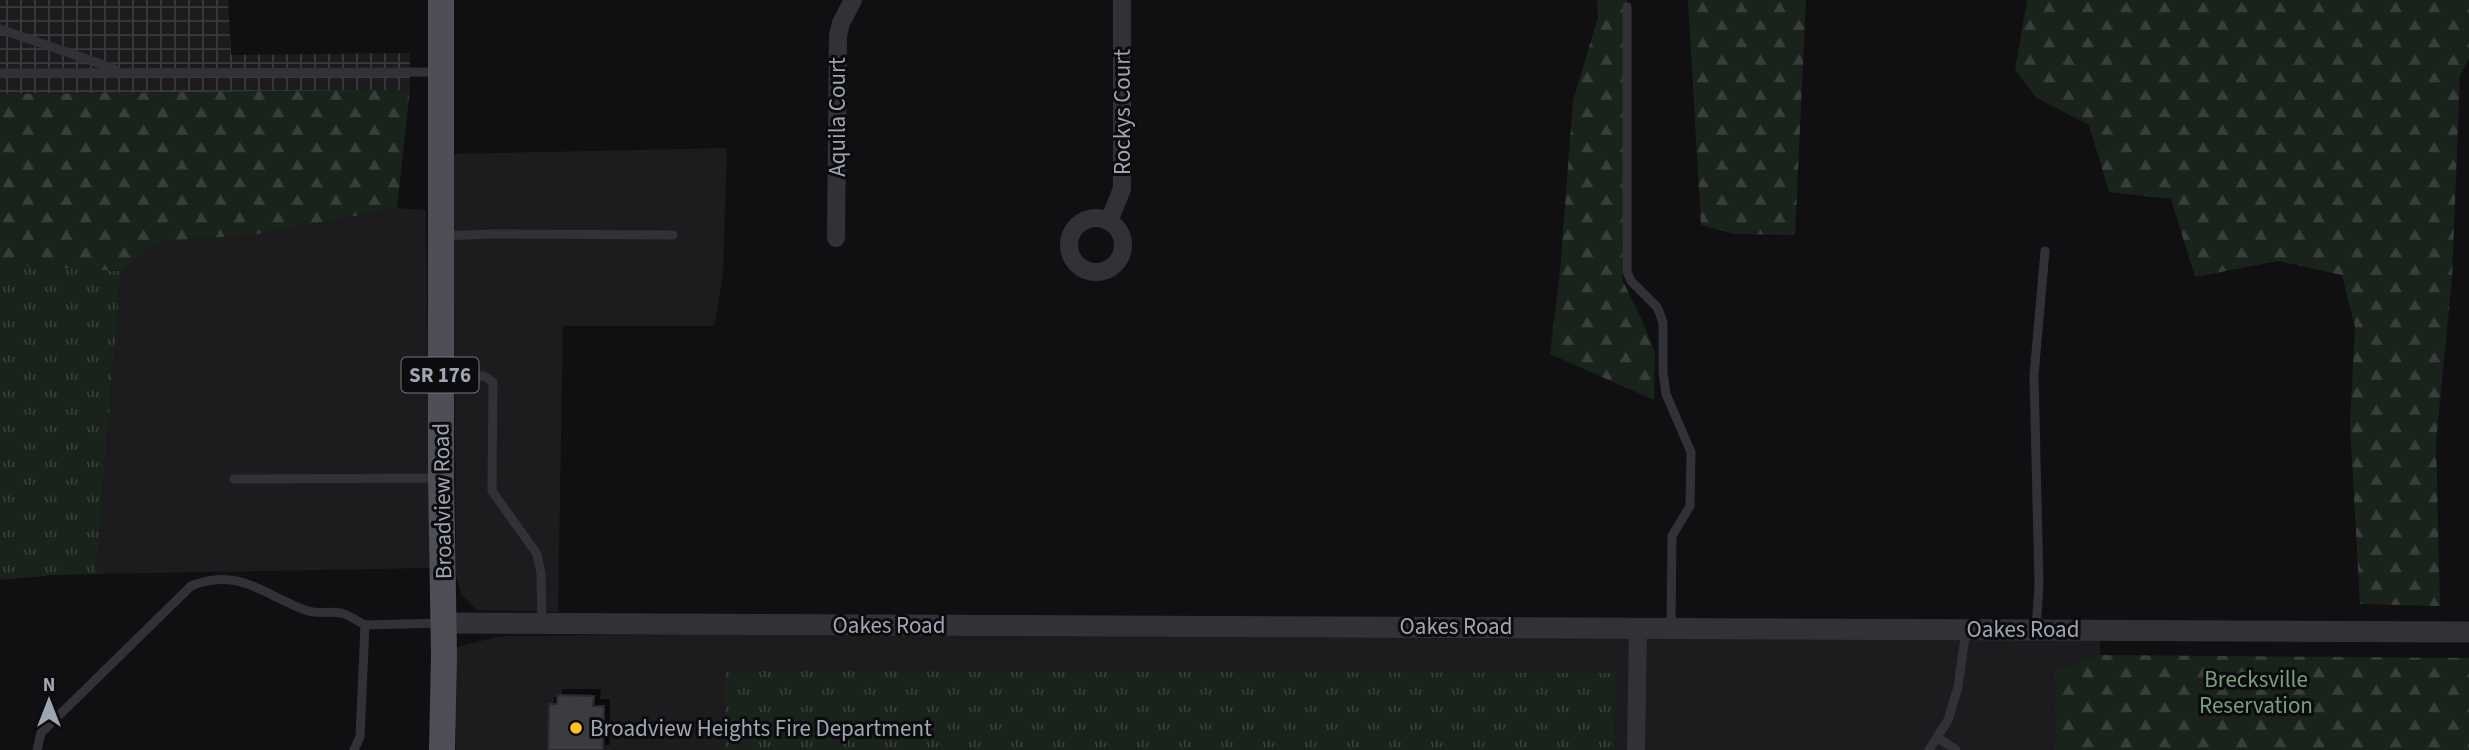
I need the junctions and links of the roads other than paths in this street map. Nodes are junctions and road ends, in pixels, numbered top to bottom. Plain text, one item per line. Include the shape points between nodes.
1 (441, 0) edge
2 (853, 0) edge
3 (1122, 0) edge
4 (1627, 7) dead end
5 (0, 29) edge
6 (120, 71) junction
7 (441, 72) junction
8 (0, 73) edge
9 (1109, 221) dead end
10 (673, 235) dead end
11 (440, 236) junction
12 (836, 238) dead end
13 (2045, 251) dead end
14 (440, 377) junction
15 (441, 478) junction
16 (234, 479) dead end
17 (444, 623) junction
18 (542, 624) junction
19 (365, 625) junction
20 (1638, 627) junction
21 (1671, 627) junction
22 (1966, 629) junction
23 (2036, 629) junction
24 (2469, 632) edge
25 (1937, 737) junction
26 (37, 750) edge
27 (354, 750) edge
28 (442, 750) edge
29 (1636, 750) edge
30 (1929, 750) edge
31 (1956, 750) edge

1 - 7 main road, Broadview Road / SR 176
2 - 12 street, Aquila Court via 838,35
3 - 9 street, Rockys Court via 1122,189
4 - 21 lane via 1627,272 1660,314 1666,394 1691,452 1690,506 1672,536
5 - 6 lane
6 - 7 lane
6 - 8 lane
7 - 11 main road, Broadview Road / SR 176
10 - 11 lane
11 - 14 main road, Broadview Road / SR 176
13 - 23 lane via 2034,375
14 - 15 main road, Broadview Road / SR 176
14 - 18 lane via 484,376 493,382 492,491 537,554
15 - 16 lane
15 - 17 main road, Broadview Road / SR 176
17 - 18 street, Oakes Road
17 - 19 lane
17 - 28 main road, Broadview Road / SR 176
18 - 20 street, Oakes Road
19 - 26 lane via 342,613 311,612 238,580 207,579 191,586 41,733
19 - 27 lane via 360,737
20 - 21 street, Oakes Road
20 - 29 street
21 - 22 street, Oakes Road
22 - 23 street, Oakes Road
22 - 25 lane via 1958,687 1948,720
23 - 24 street, Oakes Road
25 - 30 lane
25 - 31 lane

